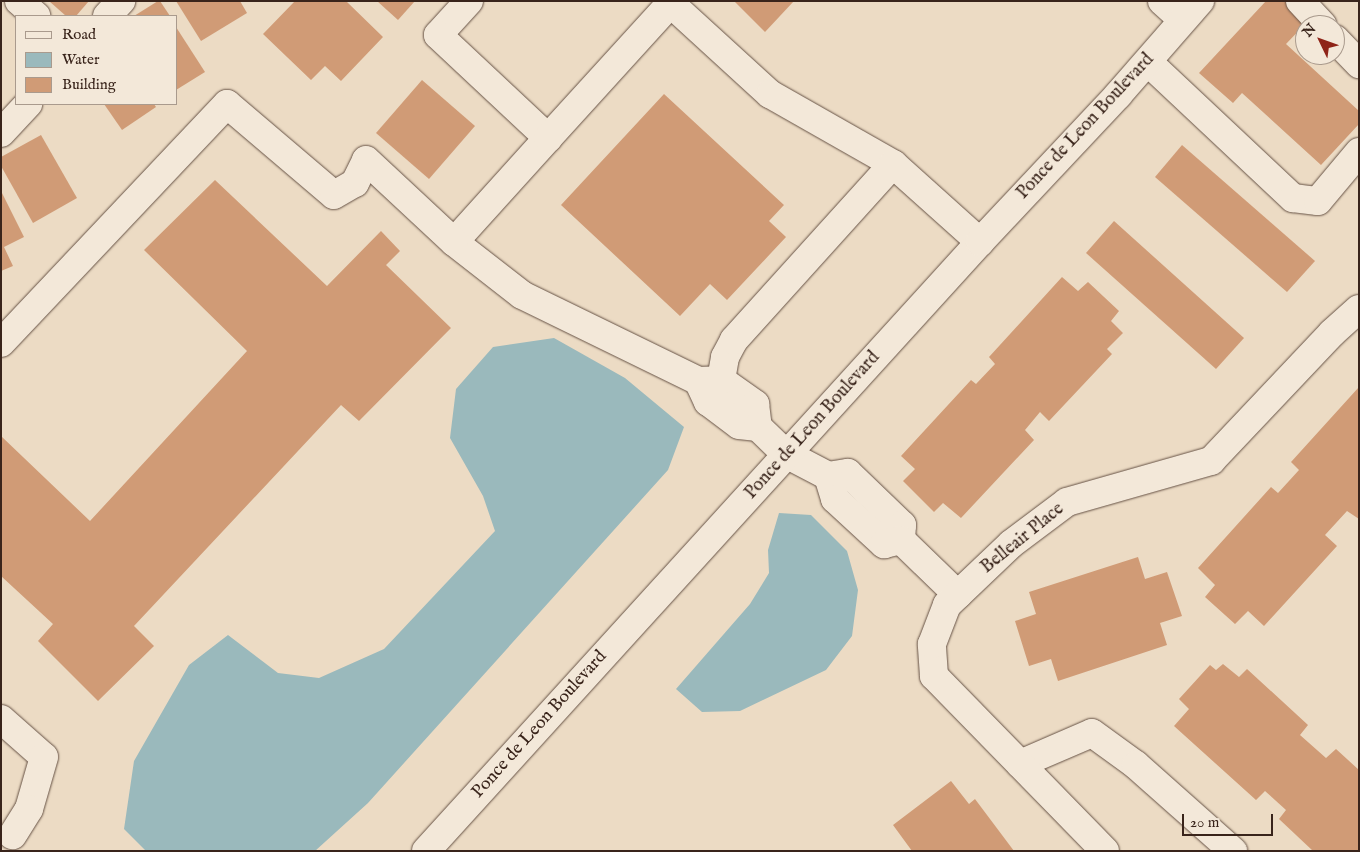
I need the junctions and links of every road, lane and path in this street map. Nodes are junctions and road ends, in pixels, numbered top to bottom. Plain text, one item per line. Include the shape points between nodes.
1 (18, 1) edge
2 (121, 1) edge
3 (469, 1) edge
4 (1162, 1) edge
5 (1300, 1) edge
6 (669, 2) edge
7 (1192, 11) edge
8 (35, 15) edge
9 (108, 15) edge
10 (1313, 15) edge
11 (1345, 49) edge
12 (1148, 62) junction
13 (1359, 64) edge
14 (27, 105) edge
15 (1, 133) edge
16 (548, 138) junction
17 (1359, 152) edge
18 (893, 164) junction
19 (454, 242) junction
20 (980, 242) junction
21 (1359, 309) edge
22 (1, 343) edge
23 (710, 380) junction
24 (786, 454) junction
25 (958, 595) junction
26 (1, 719) edge
27 (1020, 764) junction
28 (15, 837) edge
29 (426, 851) edge
30 (1105, 851) edge
31 (1234, 851) edge

1 - 8 street
2 - 9 street
3 - 16 street via 438,36
4 - 7 street
5 - 10 street
6 - 16 street
6 - 18 street via 770,94
7 - 12 street, Ponce de Leon Boulevard
11 - 13 street
12 - 17 street via 1294,198 1318,201
12 - 20 street, Ponce de Leon Boulevard
14 - 15 street
16 - 19 street
18 - 20 street
18 - 23 street via 734,340
19 - 22 street via 366,160 355,182 334,195 227,104
19 - 23 street via 522,295
20 - 24 street, Ponce de Leon Boulevard
21 - 25 street, Belleair Place via 1332,333 1211,461 1067,502 1011,544
23 - 24 street via 708,402 739,425 758,427
24 - 25 street via 828,476 848,474 902,525 901,540
24 - 29 street, Ponce de Leon Boulevard
25 - 27 street, Belleair Place via 947,605 932,644 934,676
26 - 28 street via 44,757 29,810
27 - 30 street, Belleair Place
27 - 31 street via 1092,733 1136,765

